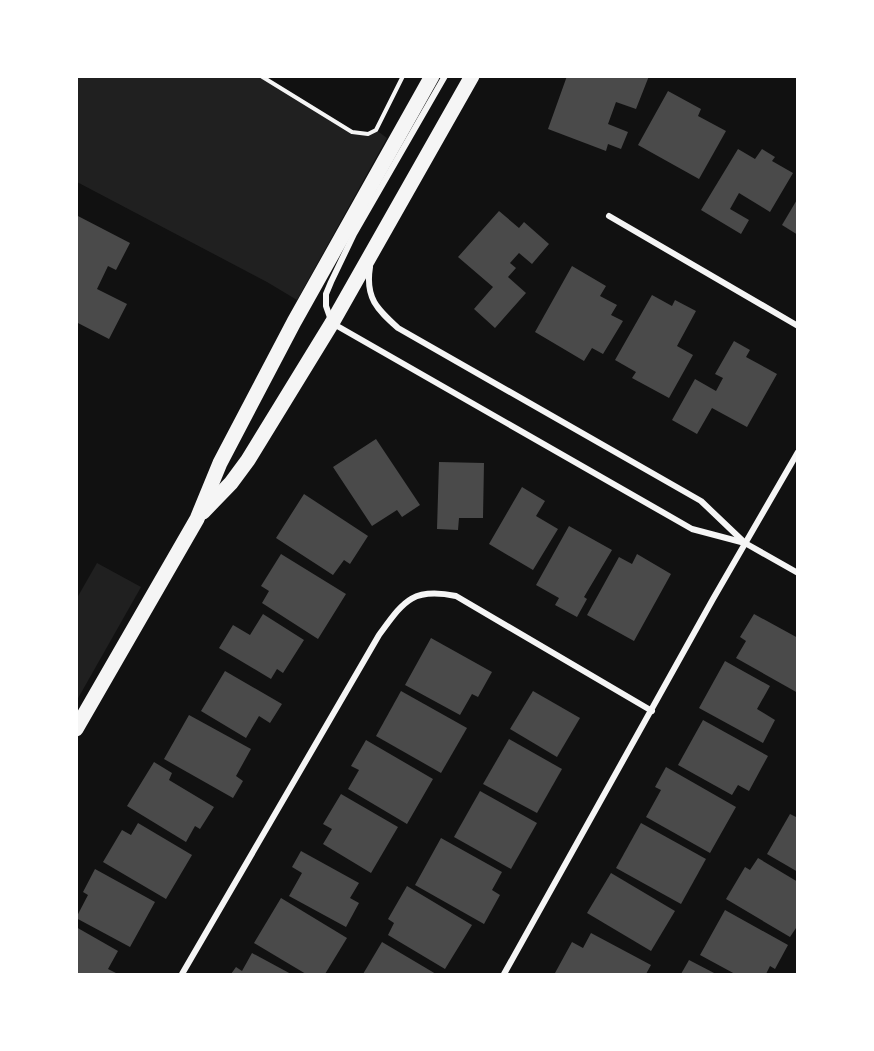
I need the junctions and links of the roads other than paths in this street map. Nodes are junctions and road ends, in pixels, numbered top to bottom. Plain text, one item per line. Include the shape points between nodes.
1 (432, 76) edge
2 (445, 76) edge
3 (472, 76) edge
4 (609, 216) dead end
5 (372, 250) junction
6 (332, 323) junction
7 (798, 326) edge
8 (798, 452) edge
9 (197, 519) junction
10 (745, 543) junction
11 (798, 573) edge
12 (652, 711) junction
13 (76, 729) edge
14 (182, 975) edge
15 (504, 975) edge

1 - 9 main road via 294,322 220,463
2 - 6 street via 354,234 331,282 326,306
3 - 5 main road
4 - 7 street
5 - 6 main road
5 - 10 street via 372,297 378,310 398,328 701,501
6 - 9 main road via 248,460
6 - 10 street via 692,529
8 - 10 street
9 - 13 main road
10 - 11 street
10 - 12 street
12 - 14 street via 456,596 437,592 410,599 379,635
12 - 15 street

